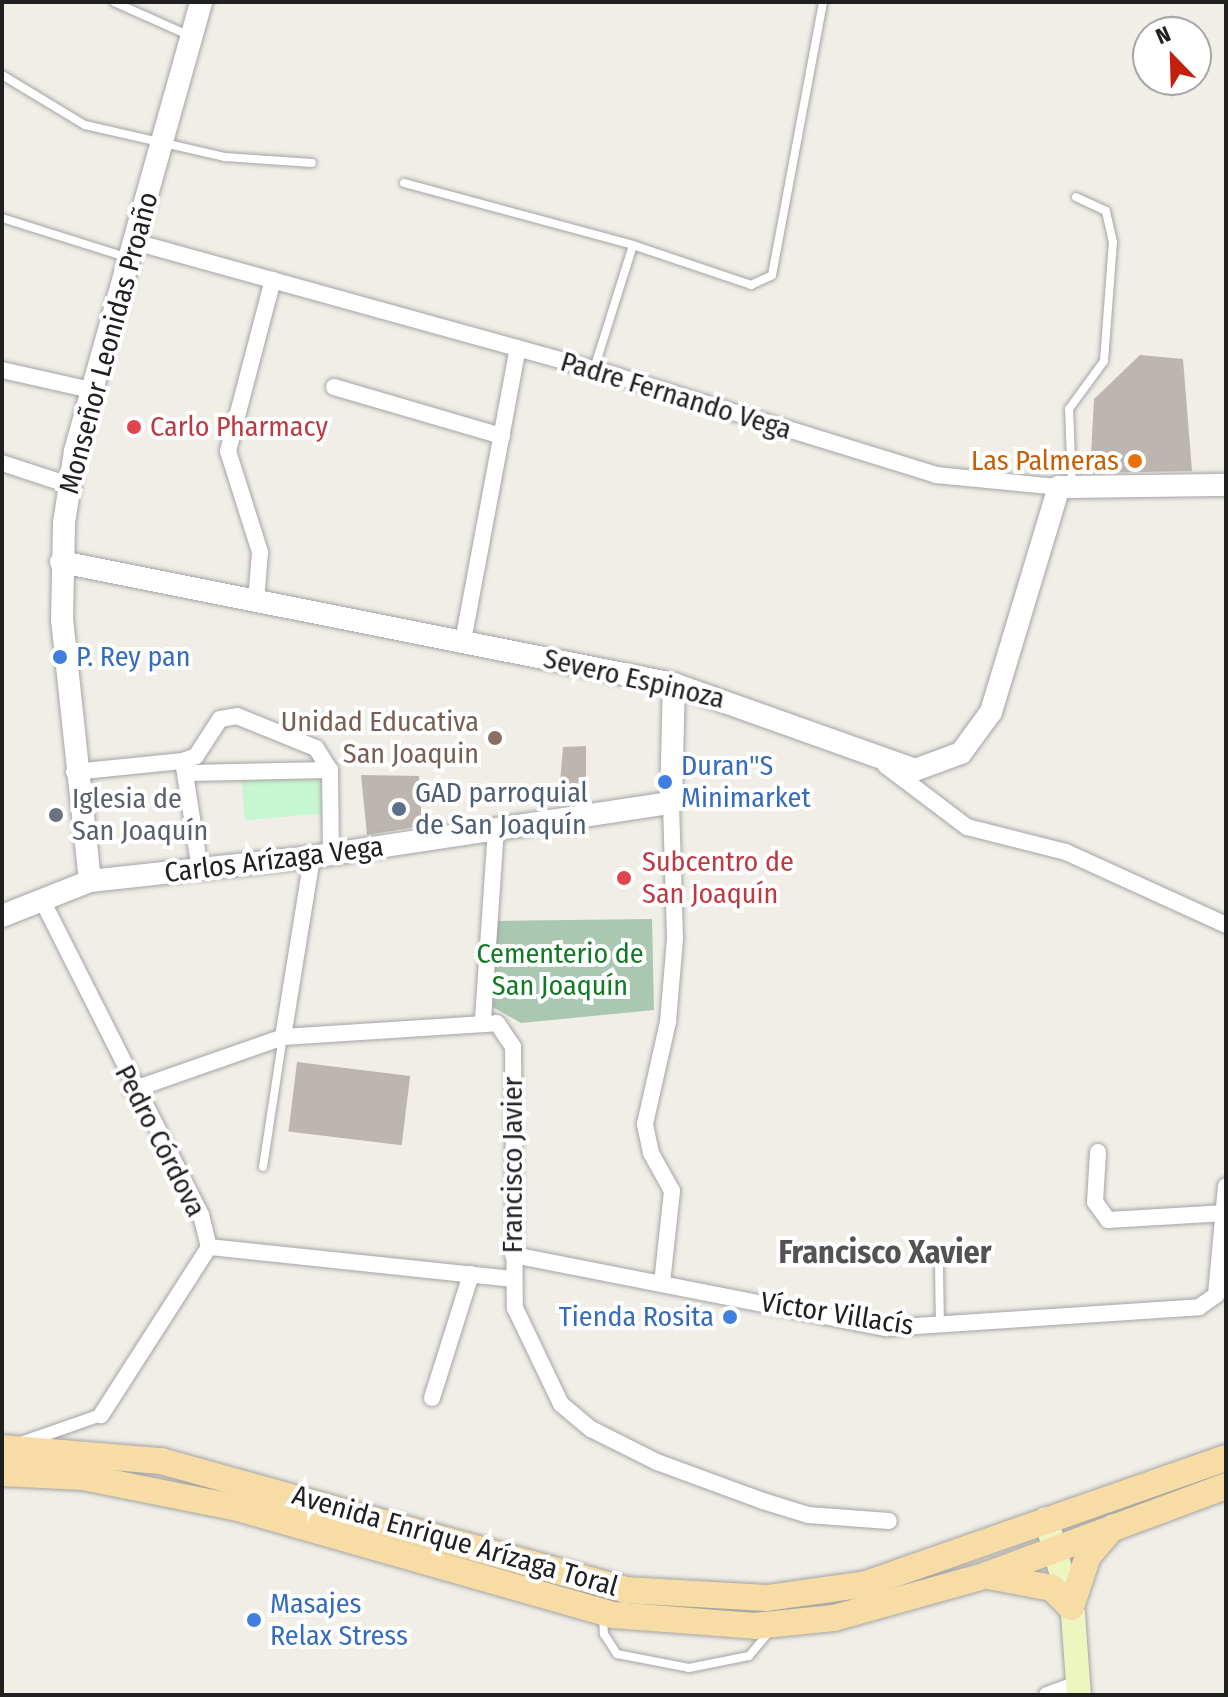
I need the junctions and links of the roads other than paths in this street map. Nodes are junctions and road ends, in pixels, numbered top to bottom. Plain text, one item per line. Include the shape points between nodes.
1 (114, 2) edge
2 (201, 2) edge
3 (823, 2) edge
4 (192, 37) junction
5 (2, 75) edge
6 (164, 143) junction
7 (312, 163) dead end
8 (404, 183) dead end
9 (1076, 197) dead end
10 (2, 218) edge
11 (633, 245) junction
12 (133, 250) junction
13 (273, 280) junction
14 (518, 348) junction
15 (594, 369) junction
16 (2, 370) edge
17 (334, 387) dead end
18 (91, 390) junction
19 (502, 436) junction
20 (2, 463) edge
21 (69, 485) junction
22 (1226, 485) edge
23 (1066, 487) junction
24 (61, 562) junction
25 (256, 601) junction
26 (463, 641) junction
27 (674, 684) junction
28 (884, 764) junction
29 (184, 767) junction
30 (330, 770) junction
31 (74, 772) junction
32 (671, 803) junction
33 (496, 830) junction
34 (322, 856) junction
35 (200, 870) junction
36 (90, 881) junction
37 (42, 900) junction
38 (2, 916) edge
39 (1226, 925) edge
40 (483, 1019) junction
41 (283, 1037) junction
42 (132, 1090) junction
43 (1098, 1152) dead end
44 (263, 1167) dead end
45 (1226, 1186) edge
46 (1224, 1212) edge
47 (209, 1247) junction
48 (513, 1255) junction
49 (939, 1266) dead end
50 (471, 1274) junction
51 (512, 1279) junction
52 (662, 1283) junction
53 (940, 1328) junction
54 (432, 1398) dead end
55 (101, 1415) joint
56 (3, 1456) edge
57 (1226, 1458) edge
58 (1226, 1486) edge
59 (1046, 1519) junction
60 (889, 1521) dead end
61 (1117, 1523) junction
62 (1055, 1544) junction
63 (984, 1576) junction
64 (1071, 1607) junction
65 (604, 1613) junction
66 (774, 1624) junction
67 (1079, 1690) edge
68 (1047, 1695) edge

1 - 4 lane
2 - 4 street, Monseñor Leonidas Proaño
3 - 11 lane via 783,241 769,280 751,285
4 - 6 street, Monseñor Leonidas Proaño
5 - 6 lane via 85,125
6 - 7 lane
6 - 12 street, Monseñor Leonidas Proaño
8 - 11 lane
9 - 23 lane via 1106,211 1113,242 1104,361 1069,409
10 - 12 lane
11 - 15 lane
12 - 13 street, Padre Fernando Vega
12 - 18 street, Monseñor Leonidas Proaño
13 - 14 street, Padre Fernando Vega
13 - 25 street via 228,451 260,552
14 - 15 street, Padre Fernando Vega
14 - 19 street
15 - 23 street, Padre Fernando Vega via 936,475
16 - 18 street
17 - 19 street
18 - 21 street, Monseñor Leonidas Proaño
19 - 26 street
20 - 21 street
21 - 24 street, Monseñor Leonidas Proaño
22 - 23 street, Padre Fernando Vega
23 - 28 street, Severo Espinoza via 980,732 961,753 932,767
24 - 25 street, Severo Espinoza
24 - 31 street, Monseñor Leonidas Proaño
25 - 26 street, Severo Espinoza
26 - 27 street, Severo Espinoza
27 - 28 street, Severo Espinoza
27 - 32 street
28 - 39 street via 967,827 1066,852
29 - 30 street
29 - 30 street via 220,719 237,716 316,748
29 - 31 street
29 - 35 street
30 - 34 street
31 - 36 street, Monseñor Leonidas Proaño
32 - 33 street, Carlos Arízaga Vega
32 - 52 street via 675,938 668,1022 645,1124 672,1191
33 - 34 street, Carlos Arízaga Vega
33 - 40 street
34 - 35 street, Carlos Arízaga Vega
34 - 41 street
35 - 36 street, Carlos Arízaga Vega
36 - 37 street, Carlos Arízaga Vega
37 - 38 street, Carlos Arízaga Vega
37 - 42 street, Pedro Córdova
40 - 41 street
40 - 48 street, Francisco Javier via 497,1023 513,1047
41 - 42 street
41 - 44 lane
42 - 47 street, Pedro Córdova via 201,1215
43 - 46 street via 1095,1202 1108,1220
45 - 46 street
46 - 53 street, Víctor Villacís via 1211,1304
47 - 50 street
47 - 55 street, Pedro Córdova
48 - 51 street, Francisco Javier
48 - 52 street, Víctor Villacís
49 - 53 lane
50 - 51 street
50 - 54 street
51 - 60 street, Francisco Javier via 524,1338 542,1374 591,1429 657,1462 808,1515
52 - 53 street, Víctor Villacís via 886,1328
55 - 56 street
56 - 59 main road, Avenida Enrique Arízaga Toral via 161,1461 360,1513 554,1574 697,1598 767,1598 866,1584
56 - 65 main road, Avenida Enrique Arízaga Toral via 223,1505
57 - 59 main road, Avenida Enrique Arízaga Toral
58 - 61 main road, Avenida Enrique Arízaga Toral
59 - 62 main road
61 - 62 main road, Avenida Enrique Arízaga Toral
61 - 64 main road via 1088,1556
62 - 63 main road, Avenida Enrique Arízaga Toral
62 - 64 main road
63 - 64 main road via 1039,1584
63 - 66 main road, Avenida Enrique Arízaga Toral via 834,1618
64 - 67 main road
65 - 66 main road, Avenida Enrique Arízaga Toral via 691,1624
65 - 66 lane via 604,1634 617,1654 689,1668 749,1656
67 - 68 street

